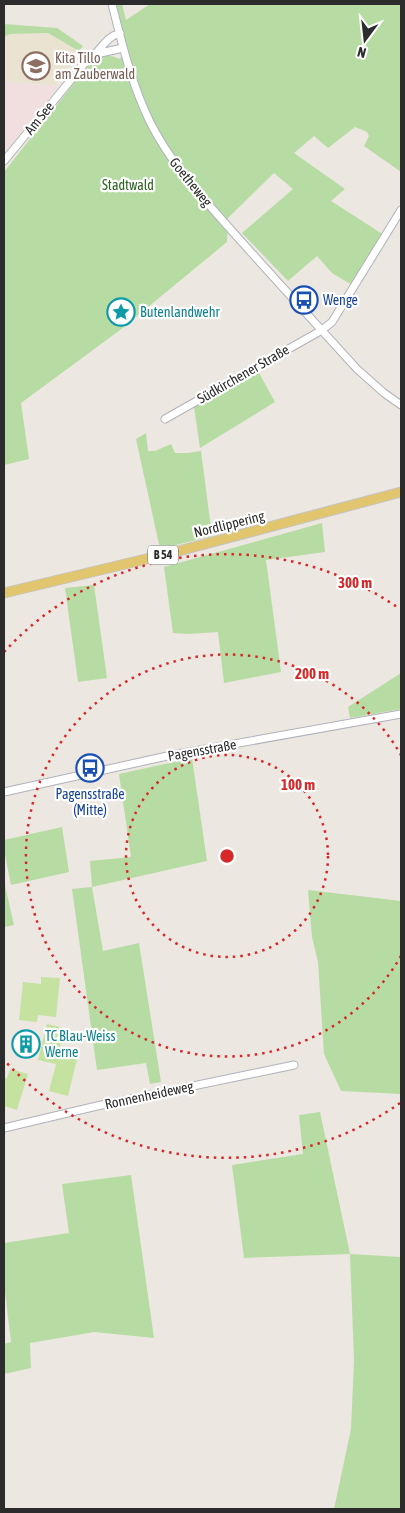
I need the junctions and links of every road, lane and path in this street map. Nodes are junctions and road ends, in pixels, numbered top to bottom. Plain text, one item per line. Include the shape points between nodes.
1 (112, 4) edge
2 (120, 33) junction
3 (123, 48) junction
4 (95, 54) junction
5 (4, 160) edge
6 (401, 210) edge
7 (322, 330) junction
8 (401, 405) edge
9 (165, 419) dead end
10 (401, 492) edge
11 (4, 593) edge
12 (401, 714) edge
13 (4, 792) edge
14 (294, 1065) dead end
15 (4, 1128) edge

1 - 2 street, Goetheweg
2 - 3 street, Goetheweg
2 - 4 street, Am See via 104,42
3 - 4 street
3 - 7 street, Goetheweg via 151,123 176,165
4 - 5 street, Am See
6 - 7 street, Südkirchener Straße via 340,311
7 - 8 street via 357,368
7 - 9 street, Südkirchener Straße
10 - 11 main road, Nordlippering / B 54
12 - 13 street, Pagensstraße via 172,755
14 - 15 street, Ronnenheideweg

